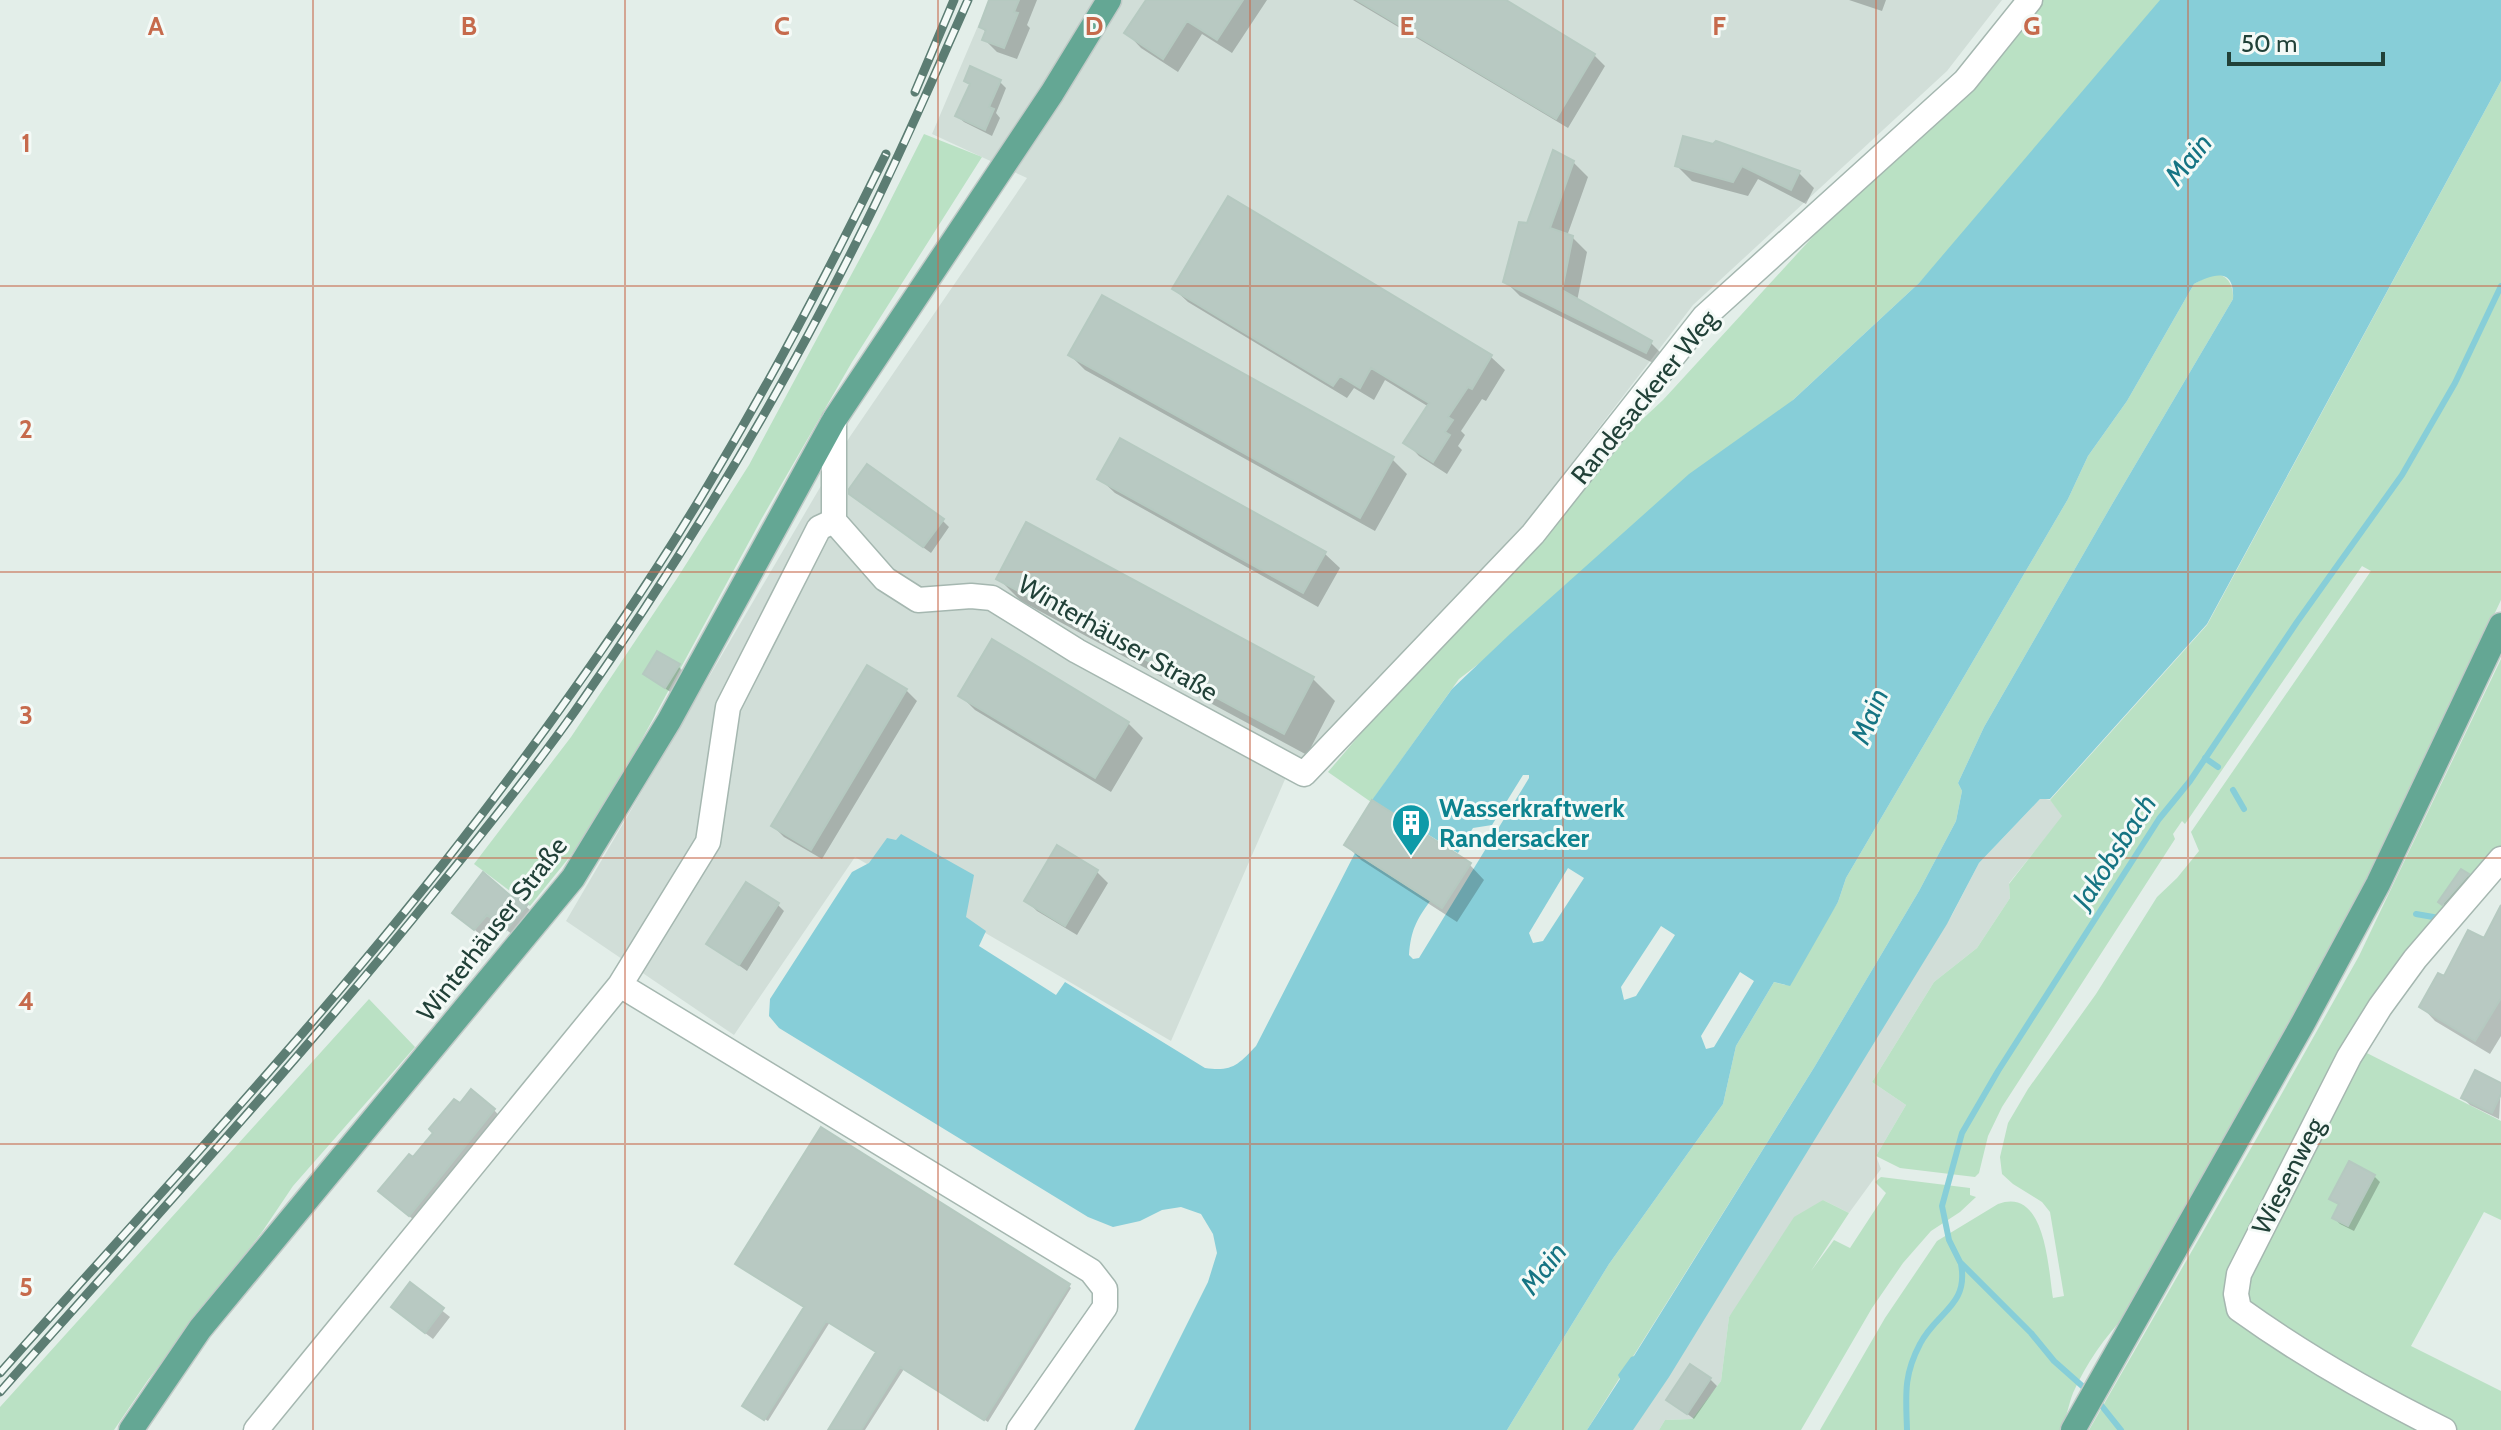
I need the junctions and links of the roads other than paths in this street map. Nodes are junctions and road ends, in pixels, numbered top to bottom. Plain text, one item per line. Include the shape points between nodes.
1 (1109, 0) edge
2 (2030, 0) edge
3 (834, 420) junction
4 (834, 521) junction
5 (2501, 625) edge
6 (1304, 774) joint
7 (2501, 859) edge
8 (620, 985) junction
9 (2079, 1419) edge
10 (131, 1430) edge
11 (256, 1430) edge
12 (1019, 1430) edge
13 (2444, 1430) edge

1 - 3 main road, Winterhäuser Straße
2 - 6 street, Randesackerer Weg via 1965,81 1704,317 1533,534
3 - 4 street
3 - 10 main road, Winterhäuser Straße via 669,721 573,878 200,1329
4 - 6 street, Winterhäuser Straße via 885,579 918,600 992,598 1077,651
4 - 8 street via 819,528 728,707 708,842
5 - 9 main road via 2378,884
7 - 13 street, Wiesenweg via 2380,1007 2349,1057 2239,1274 2236,1294 2239,1309 2370,1392
8 - 11 street
8 - 12 street via 1091,1271 1105,1289 1105,1307

